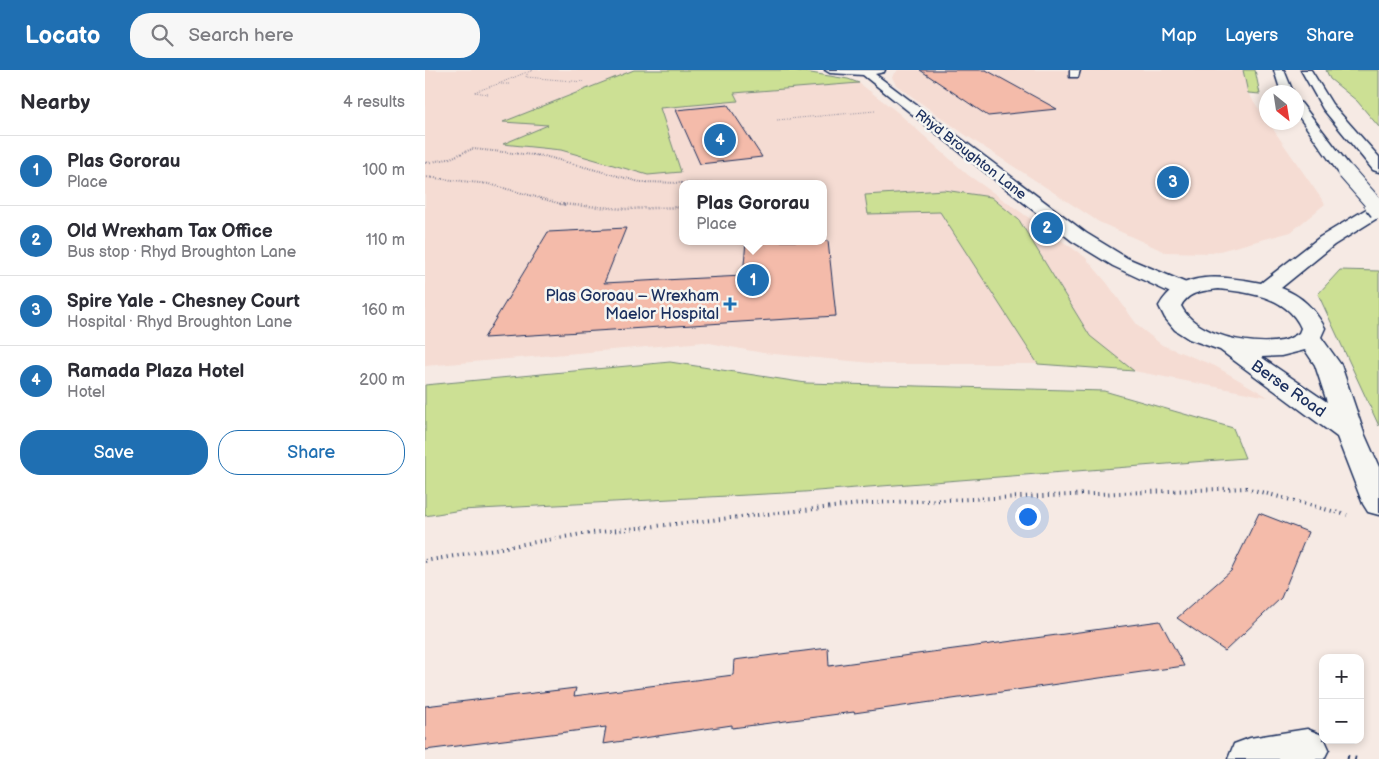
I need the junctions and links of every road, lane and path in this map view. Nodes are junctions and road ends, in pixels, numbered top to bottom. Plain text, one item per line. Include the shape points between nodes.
1 (533, 70) edge
2 (830, 70) edge
3 (1279, 70) edge
4 (1306, 70) edge
5 (873, 71) edge
6 (527, 72) junction
7 (584, 82) dead end
8 (498, 84) junction
9 (509, 84) dead end
10 (1284, 85) edge
11 (488, 94) dead end
12 (910, 108) junction
13 (1304, 115) edge
14 (777, 120) dead end
15 (425, 163) edge
16 (1378, 167) edge
17 (425, 177) edge
18 (679, 183) edge
19 (679, 207) edge
20 (1379, 209) edge
21 (1183, 290) junction
22 (1265, 290) junction
23 (1309, 337) junction
24 (1227, 344) junction
25 (1350, 432) junction
26 (1366, 510) edge
27 (425, 561) edge
28 (1307, 749) dead end
29 (1250, 759) edge

1 - 6 path
2 - 5 main road via 847,73
3 - 10 main road
4 - 16 main road via 1327,106
5 - 12 main road, Rhyd Broughton Lane
6 - 7 path via 525,77
6 - 8 path
8 - 9 path
8 - 11 path via 474,92
12 - 14 path
12 - 21 main road, Rhyd Broughton Lane via 1079,236 1120,262
13 - 20 main road, bridge via 1346,172
15 - 18 path via 448,159 472,149 544,156 641,182
17 - 19 path via 489,184 567,206
20 - 22 main road via 1327,241
21 - 22 main road via 1219,283
21 - 24 main road via 1173,297 1170,306 1174,317 1186,328
22 - 23 main road via 1292,302 1310,317 1313,328
23 - 24 main road via 1296,345 1276,349
23 - 25 main road, Berse Road via 1328,366
24 - 25 main road, Berse Road
25 - 26 main road, Berse Road
26 - 27 path via 1246,488 870,503 582,534
28 - 29 main road

